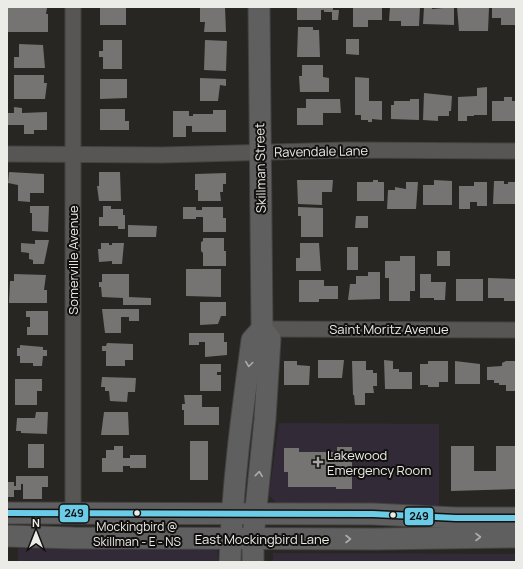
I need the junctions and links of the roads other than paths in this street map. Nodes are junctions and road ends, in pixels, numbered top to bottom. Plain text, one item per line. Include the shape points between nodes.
1 (73, 7) edge
2 (259, 7) edge
3 (516, 151) edge
4 (260, 152) junction
5 (7, 154) edge
6 (73, 155) junction
7 (262, 329) junction
8 (516, 330) edge
9 (7, 513) edge
10 (74, 513) junction
11 (232, 513) junction
12 (255, 513) junction
13 (516, 518) edge
14 (456, 528) junction
15 (7, 536) edge
16 (516, 537) edge
17 (73, 538) junction
18 (253, 538) junction
19 (231, 539) junction
20 (230, 562) edge
21 (253, 562) edge

1 - 6 street, Somerville Avenue
2 - 4 main road, Skillman Street
3 - 4 street, Ravendale Lane
4 - 6 street, Ravendale Lane
4 - 7 main road, Skillman Street
5 - 6 street, Ravendale Lane
6 - 10 street, Somerville Avenue
7 - 8 street, Saint Moritz Avenue
7 -> 11 main road via 252,340
12 -> 7 main road, Skillman Street via 270,340
9 - 10 main road, East Mockingbird Lane
10 - 11 main road, East Mockingbird Lane
10 - 17 main road
11 - 12 main road, East Mockingbird Lane
11 - 19 main road
12 - 14 main road, East Mockingbird Lane via 388,514
12 - 18 main road, Skillman Street
13 - 14 main road, East Mockingbird Lane
14 -> 16 main road, East Mockingbird Lane
18 -> 14 main road, East Mockingbird Lane via 377,539
15 - 17 main road, East Mockingbird Lane
17 - 19 main road, East Mockingbird Lane
18 - 19 main road, East Mockingbird Lane
18 - 21 main road, Skillman Street
19 - 20 main road

